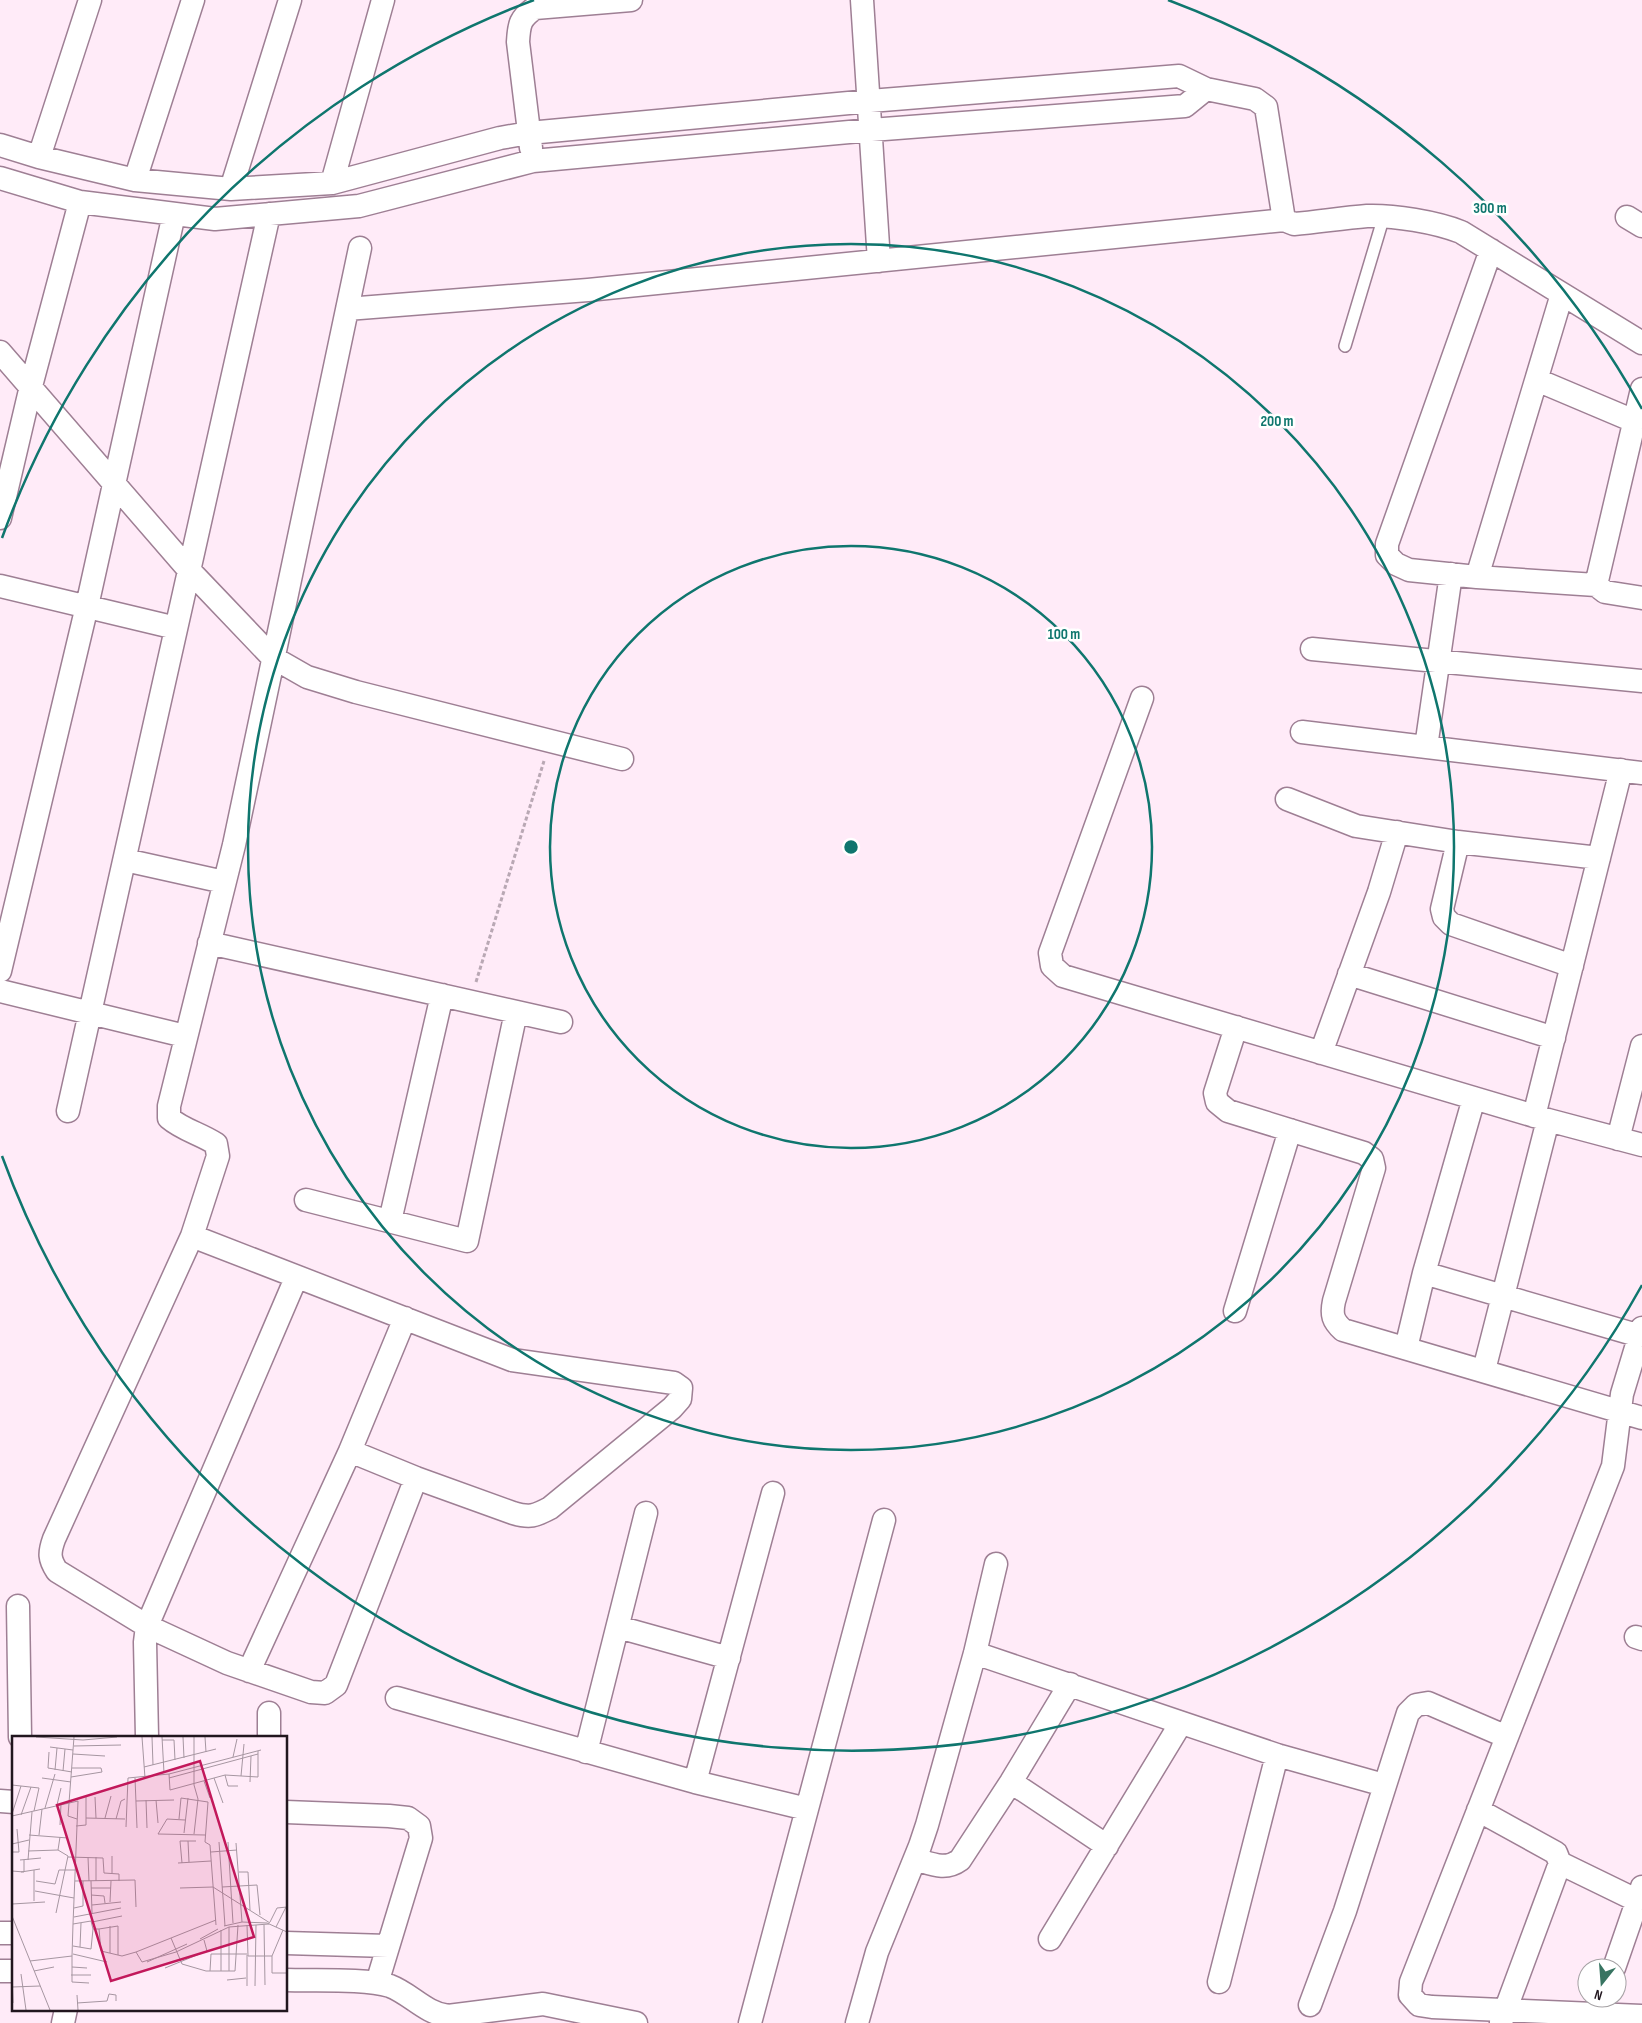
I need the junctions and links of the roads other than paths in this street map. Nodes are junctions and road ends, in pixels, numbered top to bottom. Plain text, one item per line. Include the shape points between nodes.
1 (90, 0) edge
2 (193, 0) edge
3 (290, 0) edge
4 (383, 0) edge
5 (631, 0) edge
6 (862, 0) edge
7 (520, 8) edge
8 (1206, 89) junction
9 (870, 102) junction
10 (871, 130) junction
11 (529, 133) junction
12 (0, 145) edge
13 (39, 157) junction
14 (533, 161) junction
15 (0, 178) edge
16 (135, 180) junction
17 (332, 183) junction
18 (231, 189) junction
19 (80, 202) junction
20 (174, 214) junction
21 (269, 214) junction
22 (1384, 216) junction
23 (1284, 220) junction
24 (360, 248) dead end
25 (1491, 250) junction
26 (879, 261) junction
27 (1562, 294) junction
28 (346, 309) junction
29 (1642, 343) edge
30 (1345, 346) dead end
31 (0, 352) edge
32 (1537, 380) junction
33 (31, 386) junction
34 (1642, 390) edge
35 (1634, 421) junction
36 (115, 484) junction
37 (0, 518) edge
38 (189, 570) junction
39 (1451, 574) junction
40 (1477, 577) junction
41 (1596, 585) junction
42 (0, 586) edge
43 (1642, 598) edge
44 (87, 606) junction
45 (176, 628) junction
46 (1312, 649) dead end
47 (272, 657) junction
48 (1437, 662) junction
49 (1642, 681) edge
50 (1142, 698) dead end
51 (1302, 732) dead end
52 (1426, 747) junction
53 (622, 759) dead end
54 (1636, 771) edge
55 (1287, 799) dead end
56 (1397, 832) junction
57 (1458, 842) junction
58 (1599, 858) junction
59 (124, 860) junction
60 (224, 882) junction
61 (209, 943) junction
62 (1572, 966) junction
63 (0, 971) edge
64 (1349, 974) junction
65 (0, 992) edge
66 (442, 995) junction
67 (516, 1012) junction
68 (90, 1013) junction
69 (561, 1022) dead end
70 (1236, 1027) junction
71 (185, 1036) junction
72 (1554, 1038) junction
73 (1642, 1046) edge
74 (1321, 1053) junction
75 (1474, 1098) junction
76 (68, 1111) dead end
77 (1541, 1118) junction
78 (1290, 1130) junction
79 (1618, 1139) junction
80 (1642, 1146) edge
81 (306, 1200) dead end
82 (390, 1221) junction
83 (192, 1236) junction
84 (1424, 1273) junction
85 (296, 1278) junction
86 (1502, 1296) junction
87 (1235, 1311) dead end
88 (405, 1318) junction
89 (1641, 1332) edge
90 (1406, 1348) junction
91 (1484, 1370) junction
92 (1619, 1410) junction
93 (1642, 1418) edge
94 (350, 1451) junction
95 (416, 1478) junction
96 (773, 1493) dead end
97 (646, 1513) dead end
98 (884, 1520) dead end
99 (996, 1564) dead end
100 (18, 1606) dead end
101 (147, 1626) junction
102 (618, 1627) junction
103 (975, 1653) junction
104 (729, 1658) junction
105 (249, 1671) junction
106 (1070, 1684) junction
107 (397, 1698) dead end
108 (269, 1713) dead end
109 (1181, 1723) junction
110 (20, 1736) edge
111 (147, 1736) edge
112 (269, 1736) edge
113 (1507, 1738) junction
114 (586, 1752) junction
115 (1277, 1755) junction
116 (695, 1782) junction
117 (1011, 1782) junction
118 (1384, 1785) junction
119 (807, 1809) junction
120 (1478, 1810) junction
121 (288, 1812) edge
122 (1107, 1846) junction
123 (915, 1859) junction
124 (1560, 1863) junction
125 (1639, 1893) edge
126 (1050, 1939) dead end
127 (288, 1943) edge
128 (388, 1946) junction
129 (1617, 1958) edge
130 (288, 1980) edge
131 (1218, 1982) dead end
132 (377, 1983) junction
133 (1310, 2005) dead end
134 (1582, 2008) edge
135 (1609, 2008) edge
136 (66, 2010) edge
137 (425, 2016) edge
138 (1503, 2016) edge
139 (1642, 2017) edge
140 (63, 2023) edge
141 (634, 2023) edge
142 (750, 2023) edge
143 (857, 2023) edge
144 (1639, 2023) edge

1 - 13 street
2 - 16 street
3 - 18 street
4 - 17 street
5 - 7 street
6 - 9 street
7 - 11 street via 518,42
8 - 9 street via 1179,76
8 - 10 street via 1184,106
8 - 23 street via 1255,99 1266,107
9 - 10 street
9 - 11 street
10 - 14 street
10 - 26 street
11 - 14 street
11 - 17 street
12 - 13 street
13 - 16 street
14 - 21 street via 359,206
15 - 19 street
16 - 18 street
17 - 18 street
19 - 20 street
19 - 33 street
20 - 21 street via 215,219
20 - 36 street
21 - 38 street
22 - 23 street via 1294,224
22 - 25 street via 1446,226
22 - 30 lane
23 - 26 street
24 - 28 street
25 - 27 street
25 - 39 street via 1387,544 1387,555 1396,564 1409,570
26 - 28 street via 588,290
27 - 29 street
27 - 32 street
28 - 47 street
31 - 33 street
32 - 35 street
32 - 40 street
33 - 36 street
33 - 37 street
34 - 35 street
35 - 41 street
36 - 38 street
36 - 44 street
38 - 45 street
38 - 47 street
39 - 40 street
39 - 48 street
40 - 41 street
41 - 43 street via 1605,592
42 - 44 street
44 - 45 street
44 - 63 street
45 - 59 street
46 - 48 street
47 - 53 street via 307,677 356,692
47 - 60 street
48 - 49 street
48 - 52 street
50 - 70 street via 1050,954 1052,966 1063,976
51 - 52 street
52 - 54 street
54 - 58 street
55 - 56 street via 1356,826
56 - 57 street
56 - 64 street
57 - 58 street
57 - 62 street via 1442,909 1444,918 1451,924
58 - 62 street
59 - 60 street
59 - 68 street
60 - 61 street
61 - 66 street
61 - 71 street
62 - 72 street
64 - 72 street
64 - 74 street
65 - 68 street
66 - 67 street
66 - 82 street
67 - 69 street
67 - 82 street via 467,1241
68 - 71 street
68 - 76 street
70 - 74 street
70 - 78 street via 1215,1093 1217,1102 1228,1111
71 - 83 street via 169,1118 180,1127 216,1144 218,1156
72 - 77 street
73 - 79 street
74 - 75 street
75 - 77 street
75 - 84 street
77 - 79 street
77 - 86 street
78 - 87 street
78 - 90 street via 1364,1153 1372,1159 1374,1168 1332,1313 1334,1322 1343,1330
79 - 80 street
81 - 82 street
83 - 85 street
83 - 101 street via 50,1551 50,1561 57,1571
84 - 86 street
84 - 90 street
85 - 88 street
85 - 101 street
86 - 89 street
86 - 91 street
88 - 94 street
88 - 95 street via 512,1360 674,1383 681,1388 680,1399 672,1408 550,1508 537,1515 526,1516
89 - 92 street
90 - 91 street
91 - 92 street
92 - 93 street
92 - 113 street via 1613,1466
94 - 95 street
94 - 105 street
95 - 105 street via 336,1685 325,1693 311,1692
96 - 104 street
97 - 102 street
98 - 119 street
99 - 103 street
100 - 110 street
101 - 105 street
101 - 111 street
102 - 104 street
102 - 114 street
103 - 106 street
103 - 123 street
104 - 116 street
106 - 109 street
106 - 117 street
107 - 114 street
108 - 112 street
109 - 115 street
109 - 122 street
113 - 118 street via 1428,1703 1416,1705 1408,1714
113 - 120 street
114 - 116 street
115 - 118 street
115 - 131 street
116 - 119 street
117 - 122 street
117 - 123 street via 960,1860 952,1866 943,1867
118 - 133 street via 1345,1910
119 - 142 street
120 - 124 street via 1556,1853
120 - 138 street via 1411,1982 1410,1995 1419,2005
121 - 128 street via 408,1818 419,1826 421,1838
122 - 126 street
123 - 143 street via 877,1952
124 - 125 street
124 - 138 street
125 - 129 street
127 - 128 street
128 - 132 street
130 - 132 street
132 - 137 street via 392,1987
134 - 138 street
135 - 139 street
136 - 140 street
137 - 141 street via 543,2004
139 - 144 street

